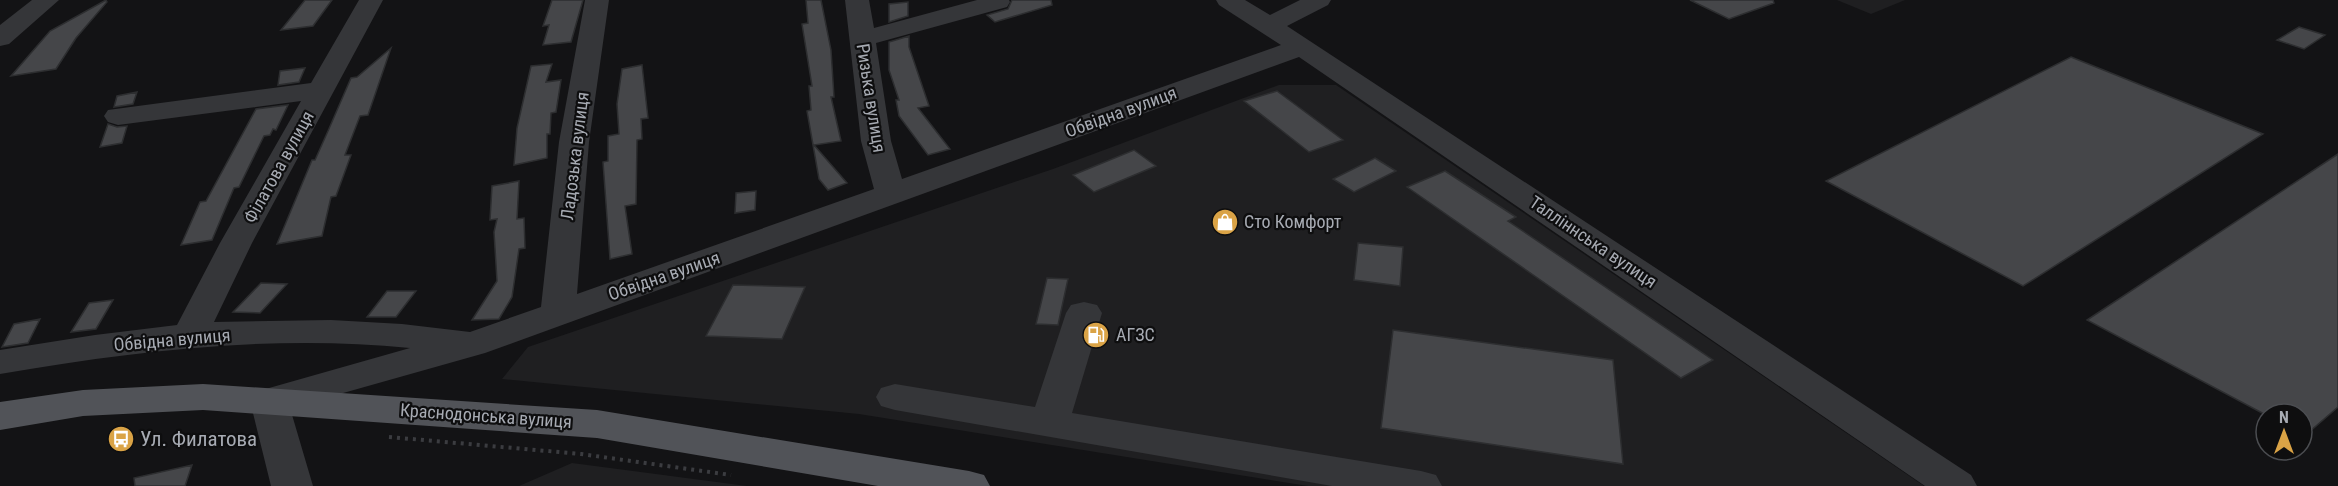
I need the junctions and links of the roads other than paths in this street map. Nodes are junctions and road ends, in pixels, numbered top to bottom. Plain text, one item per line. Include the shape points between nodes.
1 (47, 0) edge
2 (371, 0) edge
3 (597, 0) edge
4 (857, 0) edge
5 (1228, 0) edge
6 (1319, 0) edge
7 (998, 2) dead end
8 (1269, 26) junction
9 (0, 38) edge
10 (862, 39) junction
11 (1302, 47) junction
12 (322, 90) junction
13 (117, 116) dead end
14 (891, 195) junction
15 (558, 313) junction
16 (1084, 313) dead end
17 (190, 335) junction
18 (472, 344) junction
19 (0, 362) edge
20 (895, 397) dead end
21 (269, 401) junction
22 (0, 416) edge
23 (1049, 423) junction
24 (292, 486) edge
25 (969, 486) edge
26 (1421, 486) edge
27 (1956, 486) edge

1 - 9 street
2 - 12 street, Філатова вулиця
3 - 15 street, Ладозька вулиця via 574,142
4 - 10 street, Ризька вулиця
5 - 8 street, Талліннська вулиця
6 - 8 street
7 - 10 street
8 - 11 street, Талліннська вулиця
10 - 14 street, Ризька вулиця via 876,141
11 - 14 street, Обвідна вулиця
11 - 27 street, Талліннська вулиця
12 - 13 street
12 - 17 street, Філатова вулиця
14 - 15 street, Обвідна вулиця
15 - 18 street, Обвідна вулиця
16 - 23 street
17 - 18 street, Обвідна вулиця via 302,332 417,336
17 - 19 street, Обвідна вулиця
18 - 21 street
20 - 23 street
21 - 22 main road, Краснодонська вулиця via 203,397 83,402
21 - 24 street
21 - 25 main road, Краснодонська вулиця via 597,424
23 - 26 street

